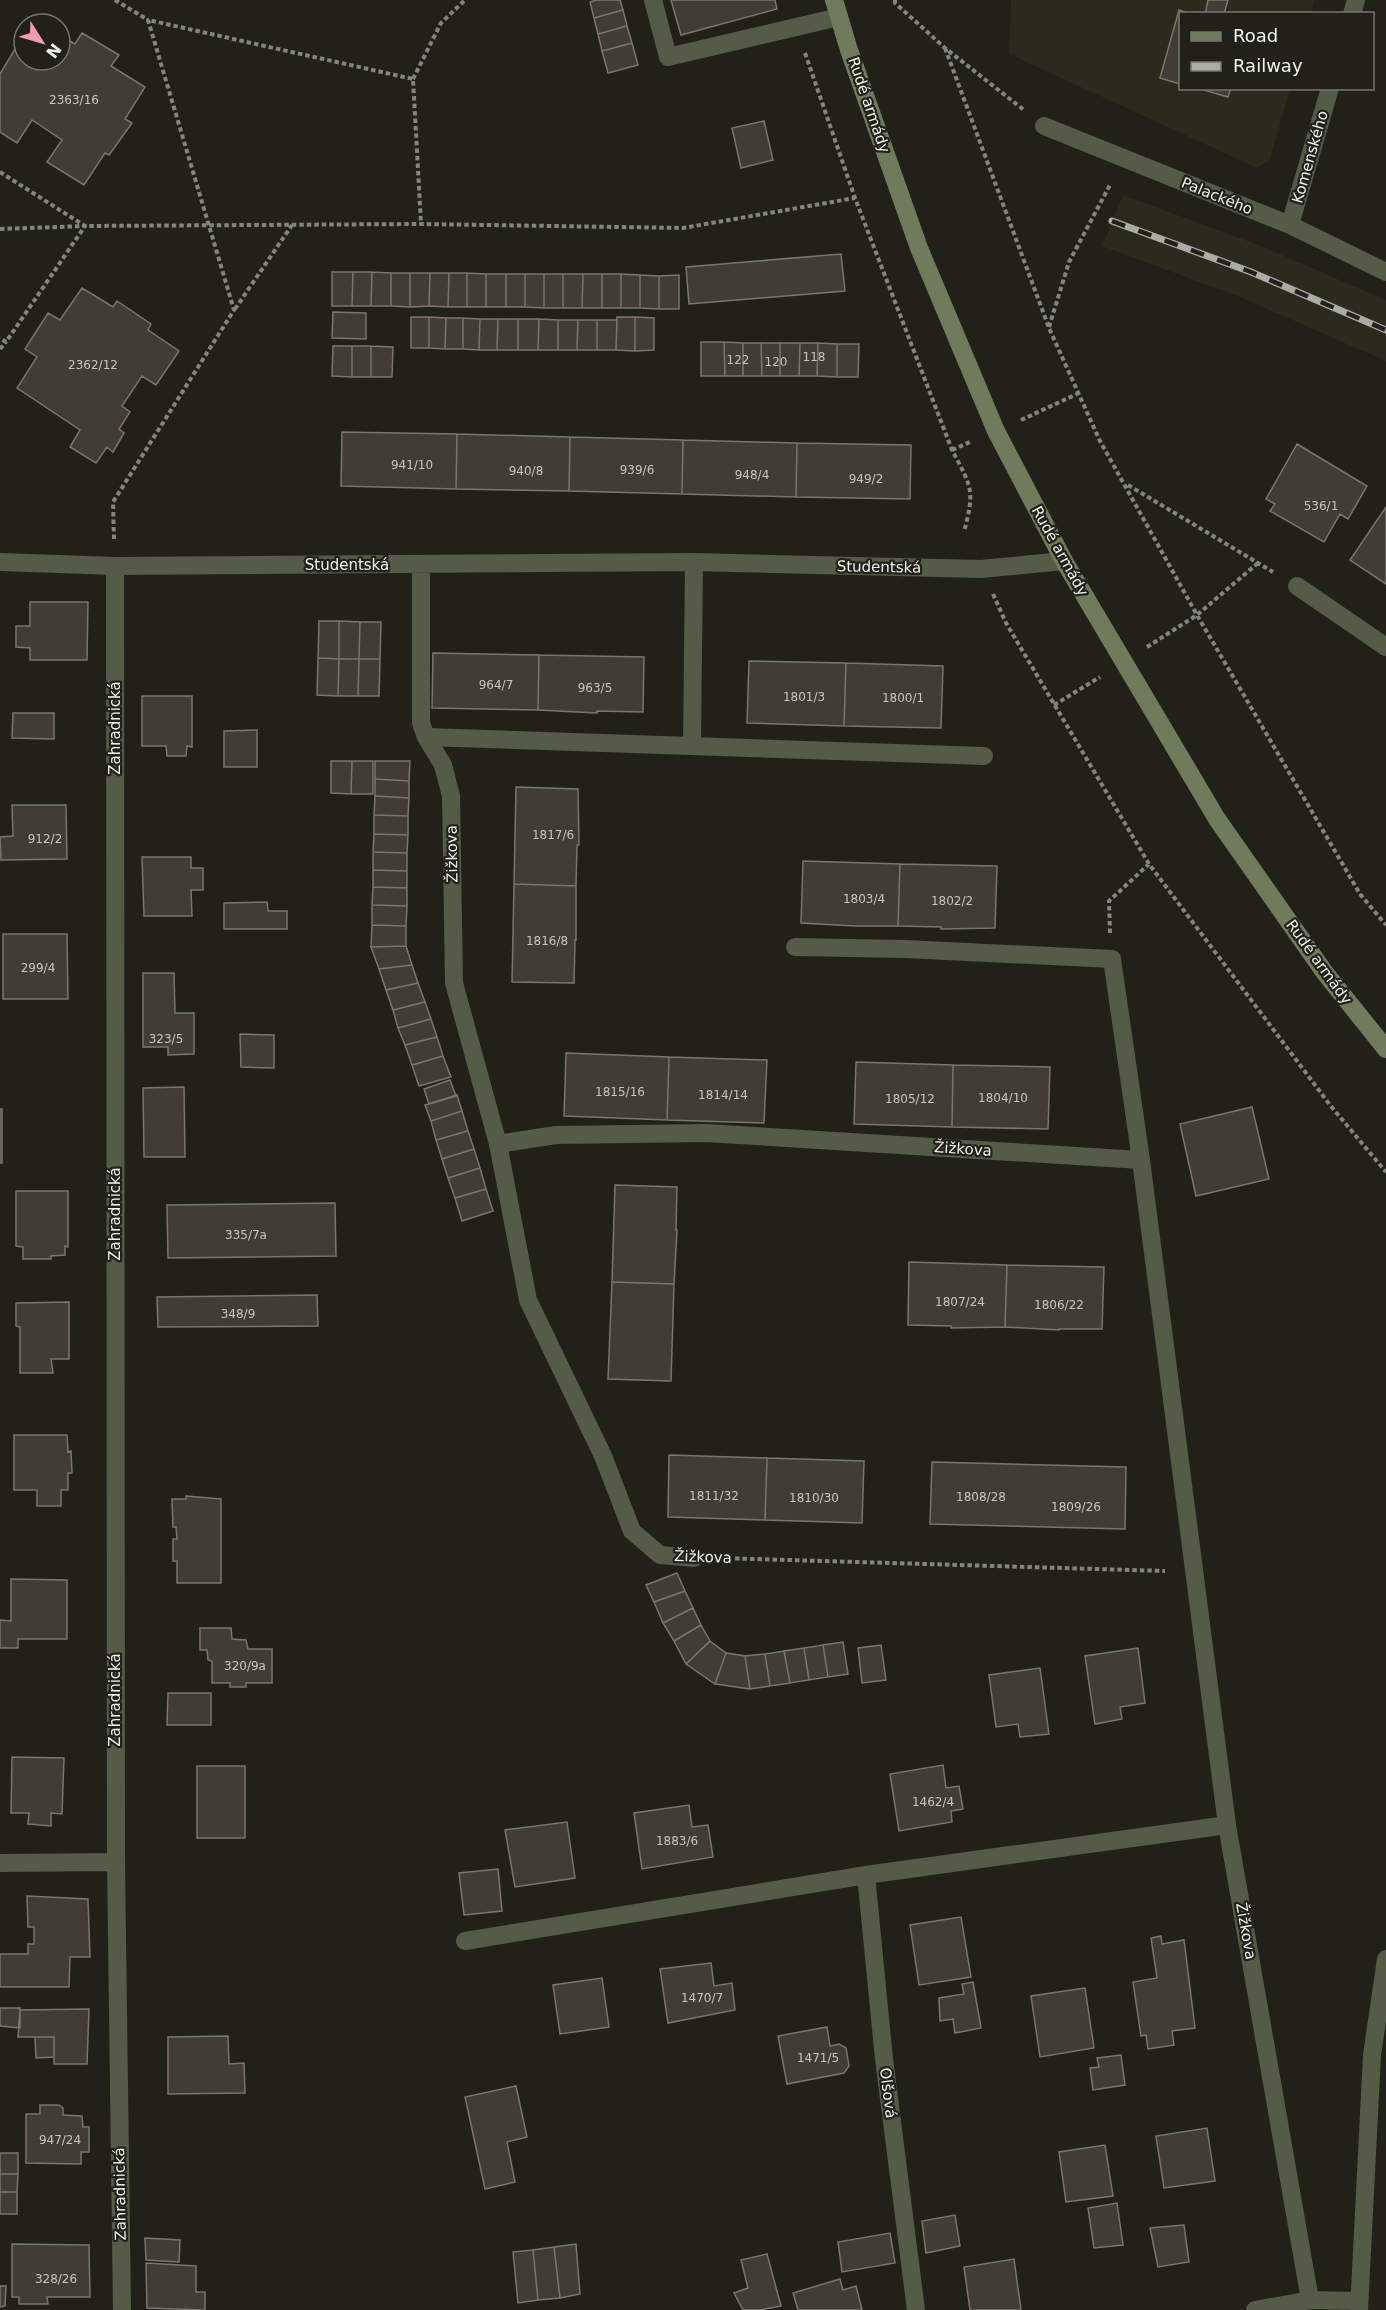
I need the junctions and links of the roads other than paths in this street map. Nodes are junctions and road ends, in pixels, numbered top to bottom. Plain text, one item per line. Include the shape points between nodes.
1 (653, 0) edge
2 (836, 8) edge
3 (1329, 90) edge
4 (1044, 126) road end
5 (1290, 225) junction
6 (1386, 272) edge
7 (1064, 561) junction
8 (0, 562) edge
9 (694, 562) junction
10 (422, 564) junction
11 (115, 566) junction
12 (1297, 586) road end
13 (1386, 647) edge
14 (426, 737) junction
15 (692, 746) junction
16 (984, 756) dead end
17 (795, 947) dead end
18 (1386, 1049) edge
19 (498, 1144) junction
20 (1141, 1160) junction
21 (694, 1558) road end
22 (1227, 1825) junction
23 (116, 1862) junction
24 (0, 1863) edge
25 (866, 1875) junction
26 (465, 1941) dead end
27 (1386, 1959) edge
28 (1310, 2300) junction
29 (1359, 2306) edge
30 (122, 2310) edge
31 (916, 2310) edge
32 (1255, 2310) edge

1 - 2 street via 668,57 797,28
2 - 7 main road, Rudé armády via 919,248 996,431
3 - 5 street, Komenského
4 - 5 street, Palackého
5 - 6 street, Palackého
7 - 9 street, Studentská via 981,569
7 - 18 main road, Rudé armády via 1217,819 1325,973
8 - 11 street, Studentská
9 - 10 street, Studentská
9 - 15 street
10 - 11 street, Studentská
10 - 14 street, Žižkova via 420,702
11 - 23 street, Zahradnická
12 - 13 street
14 - 15 street
14 - 19 street, Žižkova via 443,765 451,796 454,983
15 - 16 street
17 - 20 street, Žižkova via 1112,959
19 - 20 street, Žižkova via 556,1134 706,1133
19 - 21 street, Žižkova via 528,1300 603,1456 632,1531 660,1555
20 - 22 street, Žižkova
22 - 25 street
22 - 28 street, Žižkova
23 - 24 street
23 - 30 street, Zahradnická
25 - 26 street
25 - 31 street, Olšová via 884,2060
27 - 29 street via 1372,2055
28 - 29 street
28 - 32 street

